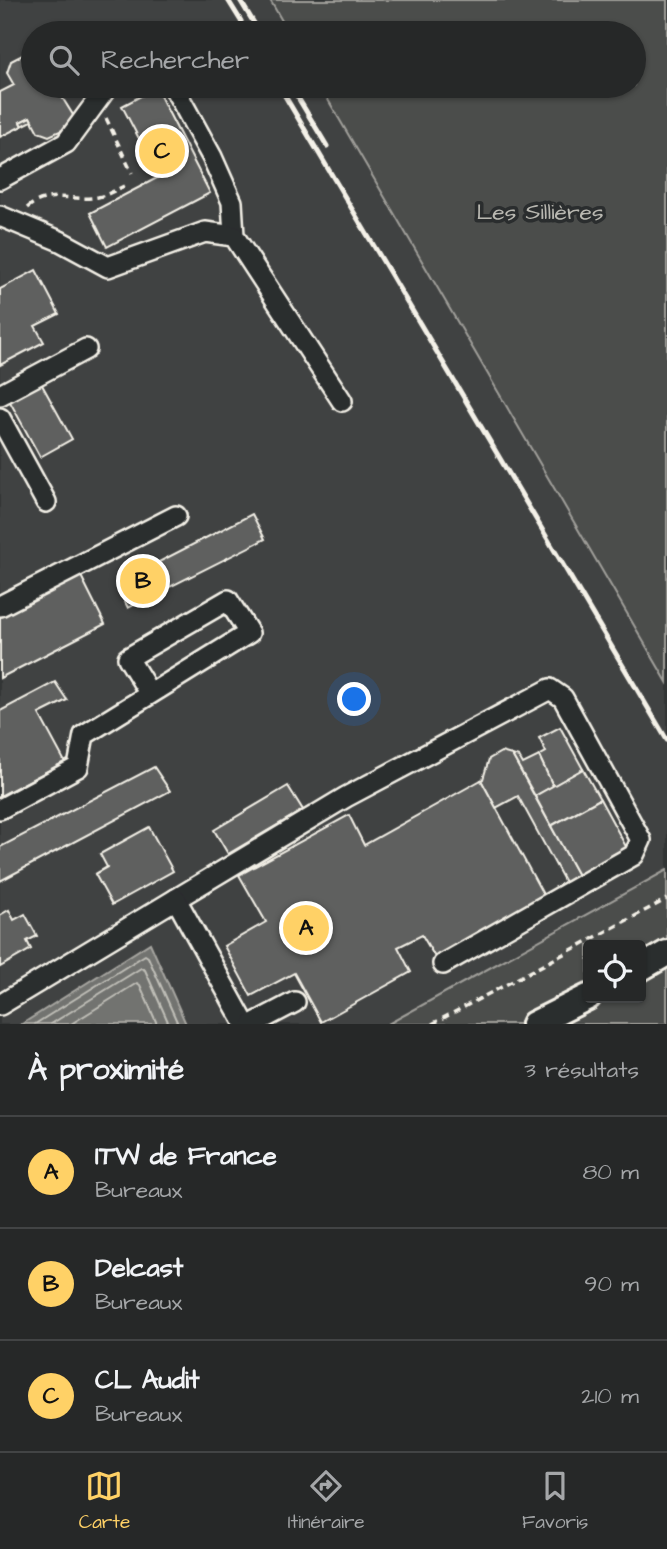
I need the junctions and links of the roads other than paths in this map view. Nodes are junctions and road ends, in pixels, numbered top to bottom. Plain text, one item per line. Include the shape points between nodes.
1 (99, 98) edge
2 (180, 98) edge
3 (0, 179) edge
4 (6, 218) edge
5 (234, 236) junction
6 (86, 349) dead end
7 (0, 395) edge
8 (342, 401) dead end
9 (0, 418) edge
10 (46, 502) dead end
11 (176, 516) dead end
12 (0, 606) edge
13 (150, 694) junction
14 (0, 809) edge
15 (176, 899) junction
16 (667, 953) edge
17 (443, 964) dead end
18 (646, 965) edge
19 (583, 1000) edge
20 (295, 1002) dead end
21 (0, 1005) edge
22 (245, 1024) edge
23 (253, 1024) edge
24 (534, 1024) edge

1 - 3 lane via 66,143
2 - 5 lane via 232,202
4 - 5 lane via 108,267 205,232
5 - 8 lane
6 - 7 lane
9 - 10 lane
11 - 12 lane
13 - 13 lane via 249,633 228,600 128,658
13 - 14 lane via 84,735 78,767
15 - 17 lane via 346,797 550,689 563,698 642,840 634,855
15 - 21 lane
15 - 22 lane
16 - 18 main road
19 - 24 main road
20 - 23 lane

